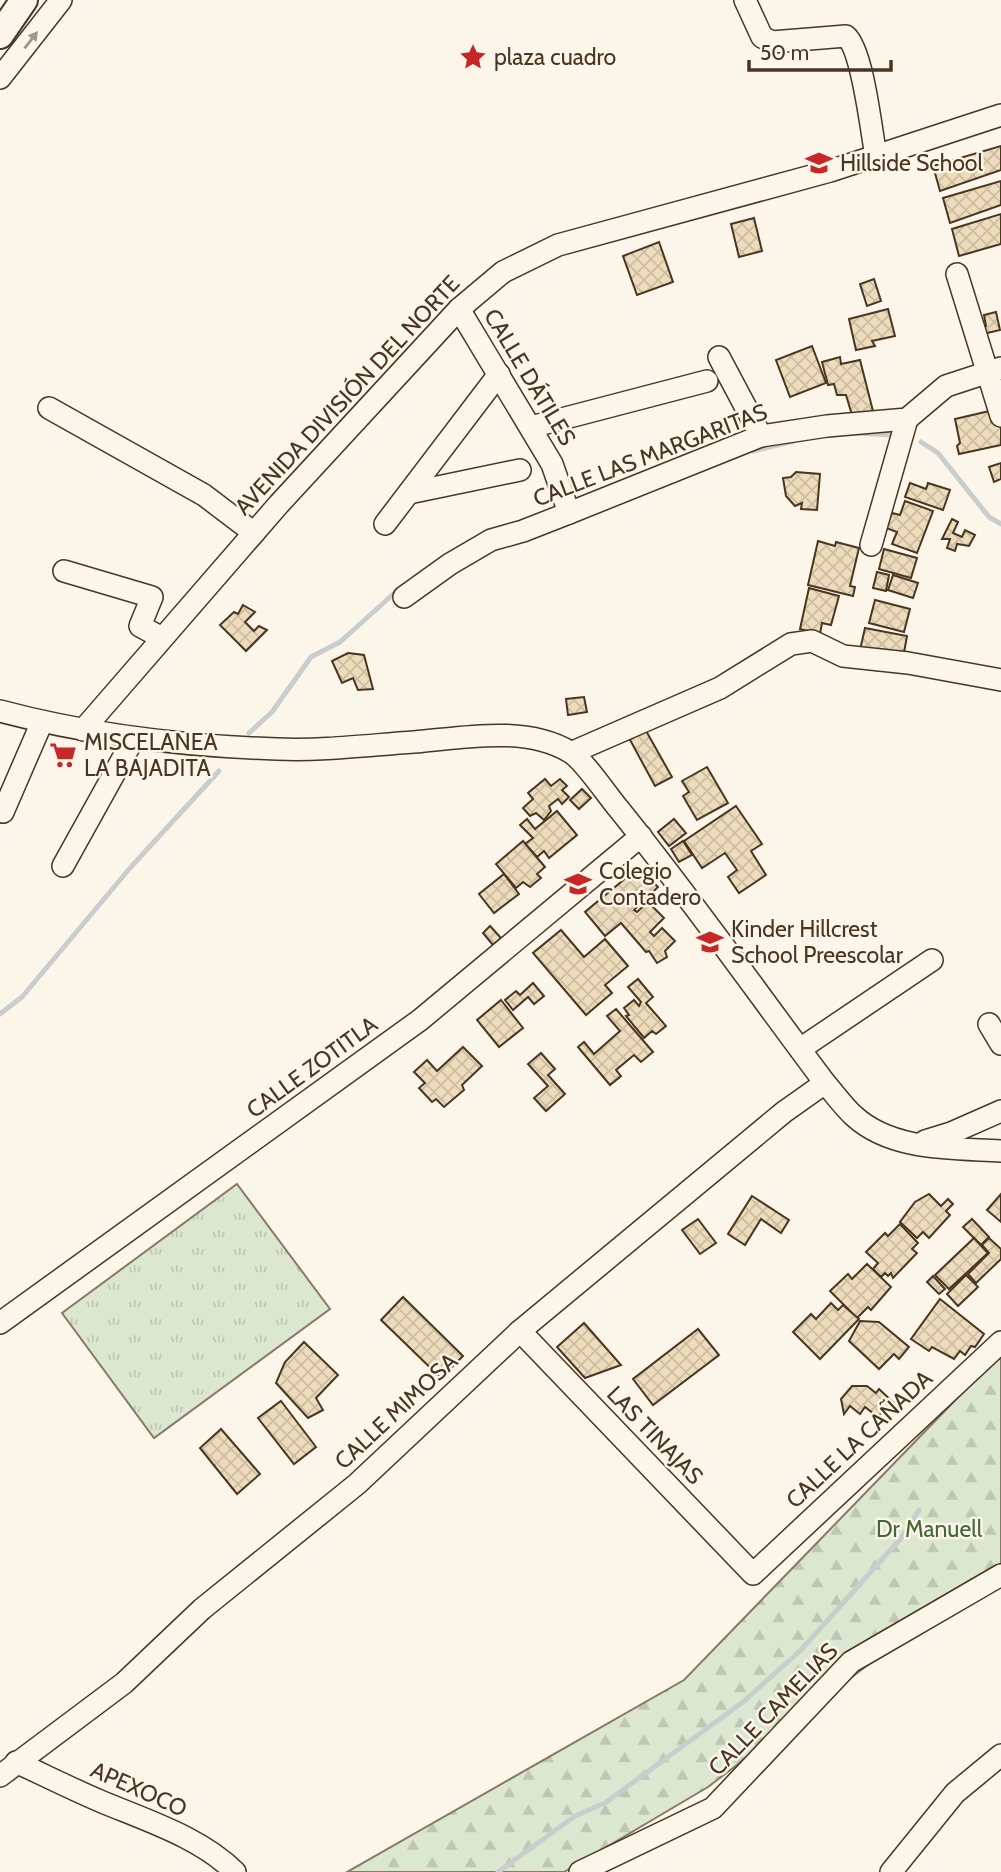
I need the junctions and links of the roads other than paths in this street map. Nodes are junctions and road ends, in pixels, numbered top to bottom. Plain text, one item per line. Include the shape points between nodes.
1 (24, 0) edge
2 (61, 0) edge
3 (745, 0) edge
4 (0, 35) edge
5 (0, 78) edge
6 (1001, 115) edge
7 (876, 156) junction
8 (957, 274) dead end
9 (459, 309) junction
10 (719, 357) dead end
11 (994, 370) edge
12 (499, 374) junction
13 (707, 381) dead end
14 (49, 408) dead end
15 (1001, 416) edge
16 (907, 419) junction
17 (531, 427) junction
18 (761, 436) junction
19 (520, 470) dead end
20 (408, 493) junction
21 (569, 513) junction
22 (385, 524) dead end
23 (254, 533) junction
24 (871, 545) dead end
25 (64, 571) dead end
26 (404, 597) dead end
27 (162, 638) junction
28 (1001, 680) edge
29 (0, 711) edge
30 (42, 722) junction
31 (83, 730) junction
32 (134, 737) junction
33 (573, 752) junction
34 (3, 812) dead end
35 (641, 836) junction
36 (63, 866) dead end
37 (932, 960) dead end
38 (989, 1024) dead end
39 (1001, 1044) edge
40 (800, 1049) junction
41 (825, 1083) junction
42 (1001, 1111) edge
43 (916, 1144) junction
44 (1001, 1151) edge
45 (0, 1323) edge
46 (520, 1331) junction
47 (1001, 1342) edge
48 (752, 1574) joint
49 (1001, 1575) edge
50 (1001, 1587) edge
51 (967, 1595) junction
52 (1001, 1755) edge
53 (8, 1769) edge
54 (235, 1872) edge
55 (580, 1872) edge
56 (891, 1872) edge

1 - 4 main road
5 -> 2 street
3 - 7 street via 762,37 772,43 846,36 853,42
6 - 7 street, AVENIDA DIVISIÓN DEL NORTE
7 - 9 street, AVENIDA DIVISIÓN DEL NORTE via 558,245 503,272
8 - 11 street
9 - 12 street, CALLE DÁTILES
9 - 23 street, AVENIDA DIVISIÓN DEL NORTE
10 - 18 street
11 - 15 street
11 - 16 street via 946,386
12 - 17 street, CALLE DÁTILES
12 - 20 street
13 - 17 street
14 - 23 street via 204,495
16 - 18 street, CALLE LAS MARGARITAS
16 - 24 street
17 - 21 street, CALLE DÁTILES via 552,464
18 - 21 street, CALLE LAS MARGARITAS
19 - 20 street
20 - 22 street
21 - 26 street, CALLE LAS MARGARITAS via 491,540
23 - 27 street, AVENIDA DIVISIÓN DEL NORTE
25 - 27 street via 152,597 140,625
27 - 31 street, AVENIDA DIVISIÓN DEL NORTE
28 - 33 street via 843,656 812,641 791,644 720,688
29 - 30 street
30 - 31 street
30 - 34 street
31 - 32 street
32 - 33 street via 278,749 499,736 527,738
32 - 36 street
33 - 35 street
35 - 40 street
35 - 45 street, CALLE ZOTITLA via 420,1020
37 - 40 street
38 - 39 street
40 - 41 street
41 - 43 street via 855,1117 883,1134
41 - 46 street, CALLE MIMOSA
42 - 43 street
43 - 44 street
46 - 48 street, LAS TINAJAS
46 - 53 street, CALLE MIMOSA via 357,1484 202,1609 124,1683
47 - 48 street, CALLE LA CAÑADA
49 - 51 street, CALLE CAMELIAS
50 - 51 street
51 - 55 street, CALLE CAMELIAS via 851,1662 713,1808
52 - 56 street via 955,1794
53 - 54 street, APEXOCO via 81,1793 177,1834

